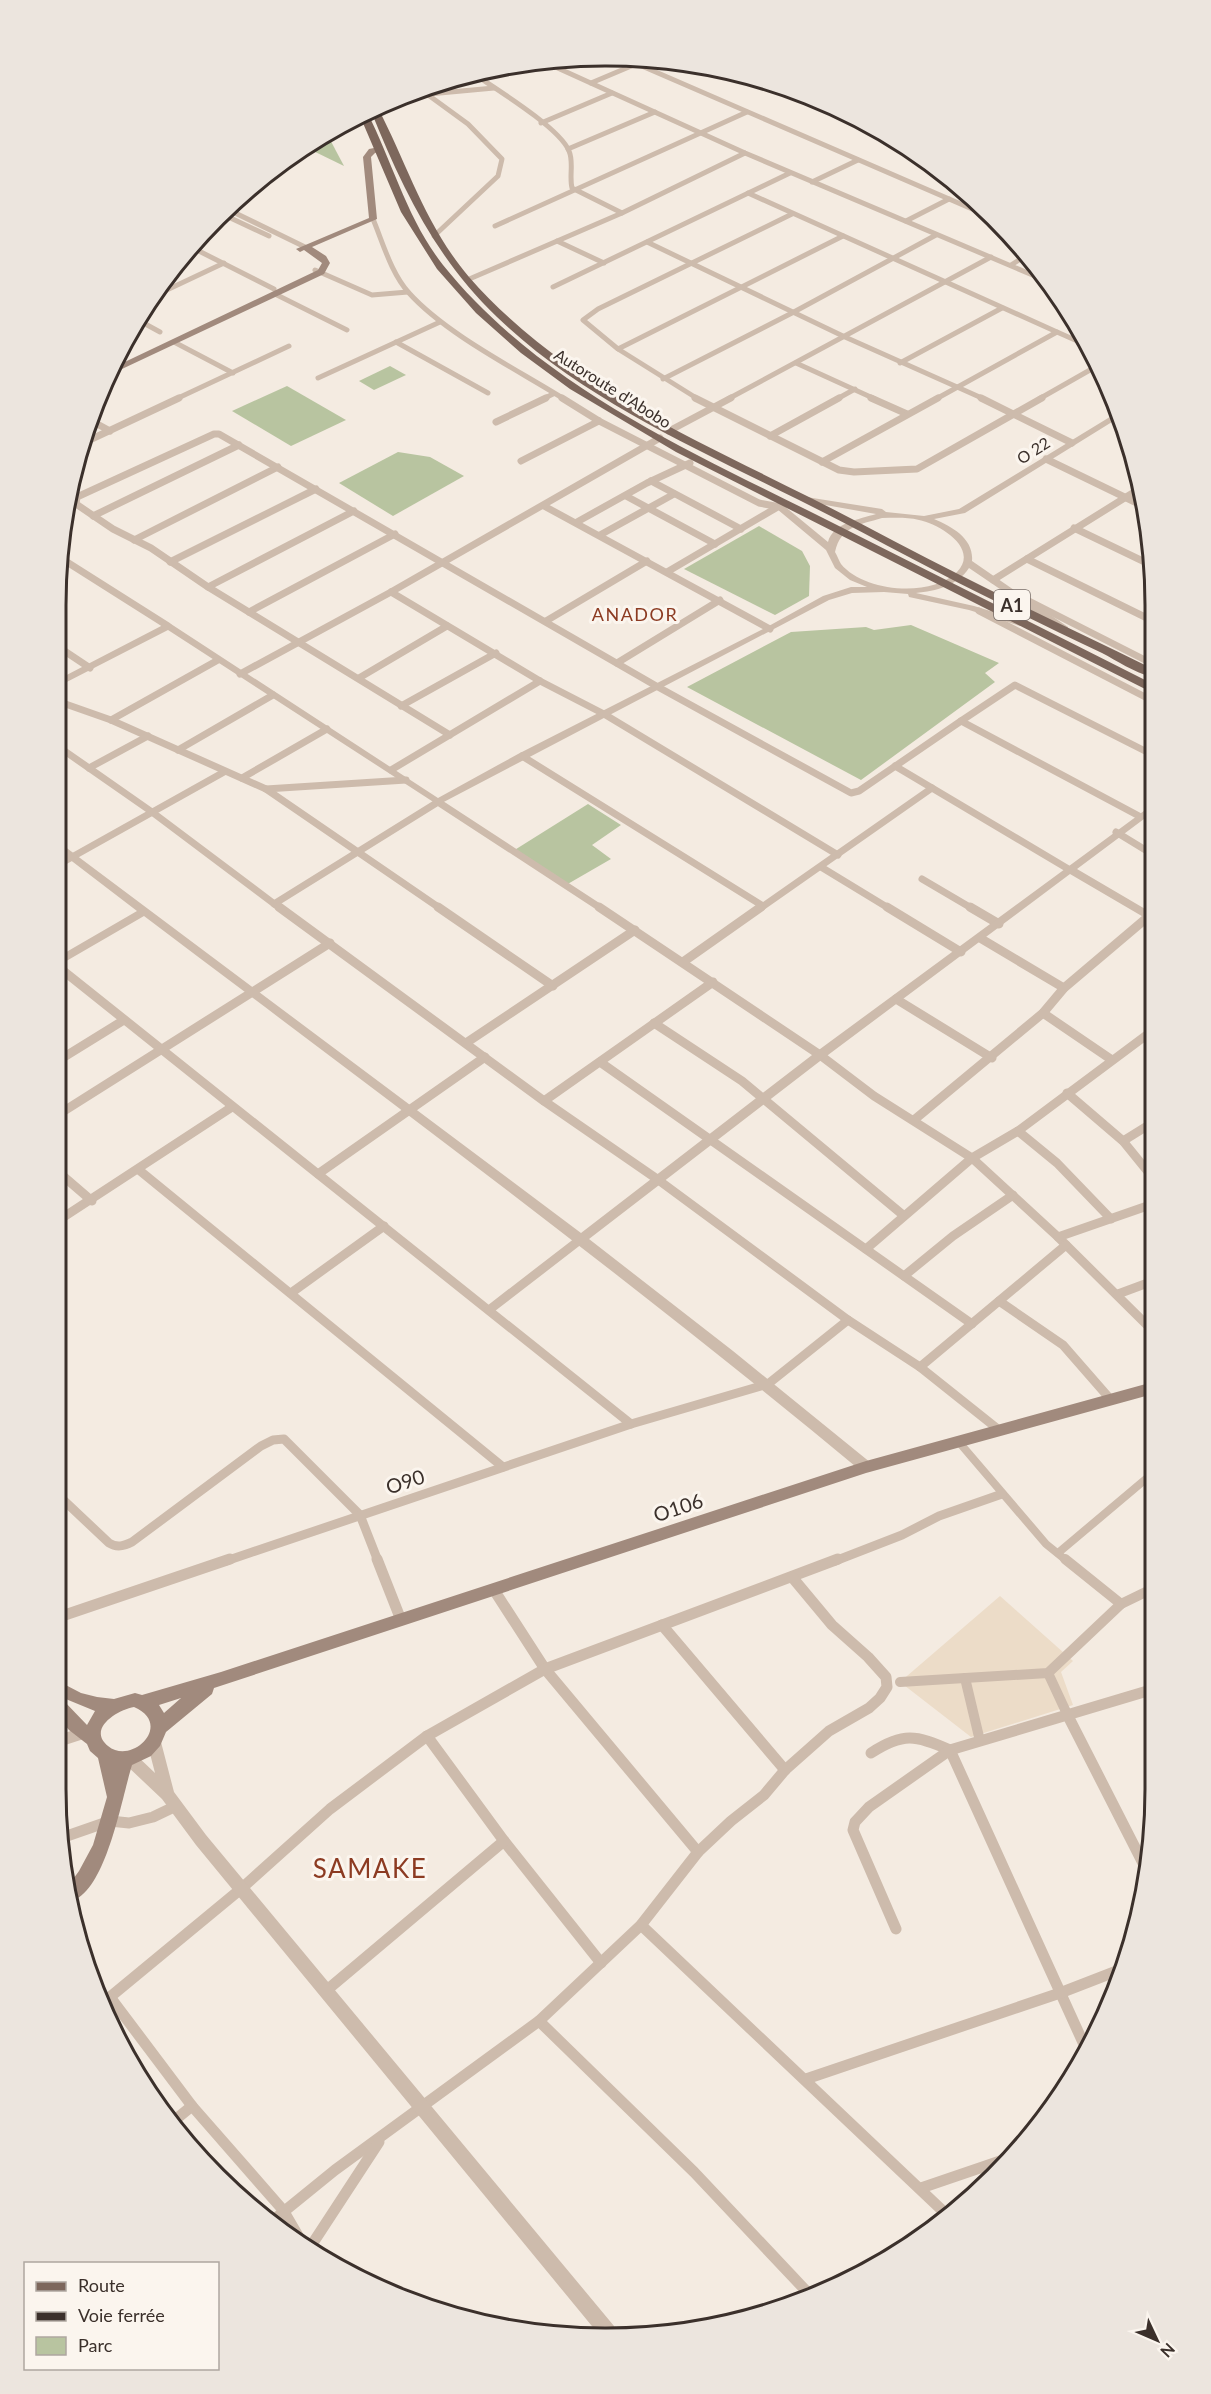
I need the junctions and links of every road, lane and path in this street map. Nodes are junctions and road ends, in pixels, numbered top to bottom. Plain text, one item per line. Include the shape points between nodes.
1 (630, 67) edge
2 (644, 67) edge
3 (558, 68) edge
4 (484, 80) edge
5 (591, 83) junction
6 (494, 88) junction
7 (438, 93) edge
8 (612, 93) junction
9 (431, 95) edge
10 (654, 112) junction
11 (747, 112) junction
12 (378, 117) edge
13 (367, 122) edge
14 (541, 123) junction
15 (700, 132) junction
16 (379, 149) junction
17 (568, 149) junction
18 (745, 153) junction
19 (858, 160) junction
20 (790, 173) junction
21 (813, 182) junction
22 (575, 190) junction
23 (748, 193) junction
24 (949, 200) junction
25 (971, 209) edge
26 (235, 213) edge
27 (621, 213) junction
28 (792, 214) junction
29 (231, 218) edge
30 (373, 219) junction
31 (906, 221) junction
32 (495, 226) dead end
33 (936, 235) junction
34 (434, 236) junction
35 (843, 236) junction
36 (557, 241) junction
37 (647, 242) junction
38 (302, 249) junction
39 (199, 251) edge
40 (991, 257) junction
41 (892, 258) junction
42 (1019, 260) edge
43 (224, 263) junction
44 (604, 263) junction
45 (689, 263) junction
46 (1011, 265) junction
47 (318, 271) junction
48 (1032, 275) edge
49 (467, 280) junction
50 (946, 283) junction
51 (173, 286) joint
52 (553, 287) dead end
53 (739, 287) junction
54 (170, 288) edge
55 (274, 292) junction
56 (408, 292) junction
57 (1002, 308) junction
58 (792, 313) junction
59 (440, 322) junction
60 (146, 324) edge
61 (347, 330) dead end
62 (160, 332) dead end
63 (1057, 332) junction
64 (845, 337) junction
65 (1075, 340) edge
66 (174, 342) junction
67 (396, 342) junction
68 (289, 346) dead end
69 (618, 349) junction
70 (127, 358) edge
71 (795, 363) junction
72 (900, 363) junction
73 (122, 366) edge
74 (1090, 370) edge
75 (233, 373) junction
76 (318, 378) dead end
77 (663, 379) junction
78 (957, 388) junction
79 (855, 389) junction
80 (488, 393) dead end
81 (553, 394) junction
82 (712, 408) junction
83 (907, 414) junction
84 (1013, 414) junction
85 (1111, 419) edge
86 (599, 421) junction
87 (496, 422) dead end
88 (98, 424) edge
89 (110, 431) junction
90 (665, 435) junction
91 (770, 436) junction
92 (93, 439) edge
93 (1072, 443) junction
94 (239, 445) junction
95 (648, 445) junction
96 (700, 459) junction
97 (1046, 459) junction
98 (521, 461) dead end
99 (822, 462) junction
100 (687, 465) junction
101 (278, 467) junction
102 (651, 481) junction
103 (756, 488) junction
104 (316, 489) junction
105 (1133, 493) edge
106 (674, 494) junction
107 (626, 496) junction
108 (76, 498) edge
109 (803, 498) junction
110 (1125, 498) junction
111 (76, 503) edge
112 (1135, 503) edge
113 (544, 506) junction
114 (778, 507) junction
115 (648, 509) junction
116 (354, 511) junction
117 (962, 511) junction
118 (898, 515) junction
119 (93, 516) junction
120 (922, 518) junction
121 (577, 522) junction
122 (851, 524) junction
123 (741, 528) junction
124 (1074, 528) junction
125 (841, 531) junction
126 (395, 534) junction
127 (600, 535) junction
128 (958, 536) junction
129 (134, 540) junction
130 (715, 544) junction
131 (830, 548) junction
132 (1027, 559) junction
133 (647, 561) junction
134 (1143, 561) edge
135 (170, 562) junction
136 (444, 562) junction
137 (967, 562) junction
138 (68, 563) edge
139 (839, 569) junction
140 (667, 572) junction
141 (956, 578) junction
142 (993, 580) junction
143 (944, 584) junction
144 (208, 587) junction
145 (881, 590) junction
146 (893, 591) junction
147 (391, 592) junction
148 (1013, 593) junction
149 (826, 598) junction
150 (720, 600) junction
151 (971, 608) junction
152 (249, 612) junction
153 (1145, 617) edge
154 (546, 621) junction
155 (1027, 625) junction
156 (168, 626) junction
157 (447, 626) junction
158 (770, 629) junction
159 (1068, 632) junction
160 (298, 641) junction
161 (66, 652) edge
162 (496, 653) junction
163 (218, 660) junction
164 (1145, 660) edge
165 (618, 663) junction
166 (90, 668) junction
167 (1145, 670) edge
168 (240, 674) junction
169 (359, 678) junction
170 (66, 680) edge
171 (540, 681) junction
172 (1145, 684) edge
173 (658, 687) junction
174 (273, 695) junction
175 (1145, 697) edge
176 (66, 704) edge
177 (401, 706) junction
178 (604, 714) junction
179 (111, 720) junction
180 (961, 721) junction
181 (327, 729) junction
182 (450, 735) junction
183 (148, 736) junction
184 (178, 750) junction
185 (66, 751) edge
186 (1145, 751) edge
187 (522, 756) junction
188 (896, 766) junction
189 (89, 768) junction
190 (391, 770) junction
191 (224, 772) junction
192 (242, 778) junction
193 (406, 780) junction
194 (932, 788) junction
195 (266, 789) junction
196 (438, 802) junction
197 (152, 812) junction
198 (1145, 812) edge
199 (1139, 816) junction
200 (1116, 832) junction
201 (1145, 850) edge
202 (66, 851) edge
203 (359, 852) junction
204 (838, 855) junction
205 (73, 856) junction
206 (66, 860) edge
207 (821, 867) junction
208 (1070, 870) junction
209 (922, 879) dead end
210 (274, 904) junction
211 (763, 906) junction
212 (143, 912) junction
213 (1145, 914) edge
214 (1145, 921) edge
215 (999, 924) junction
216 (635, 930) junction
217 (980, 938) junction
218 (330, 943) junction
219 (961, 952) junction
220 (66, 958) edge
221 (683, 962) junction
222 (66, 972) edge
223 (712, 982) junction
224 (553, 986) junction
225 (1064, 988) junction
226 (253, 994) junction
227 (896, 999) junction
228 (1043, 1013) junction
229 (124, 1020) junction
230 (654, 1023) junction
231 (1145, 1035) edge
232 (466, 1043) junction
233 (163, 1051) junction
234 (820, 1055) junction
235 (66, 1056) edge
236 (485, 1057) junction
237 (992, 1058) junction
238 (1112, 1060) junction
239 (600, 1062) junction
240 (1067, 1093) junction
241 (764, 1100) junction
242 (544, 1101) junction
243 (232, 1107) junction
244 (66, 1110) edge
245 (410, 1111) junction
246 (914, 1120) junction
247 (1145, 1127) edge
248 (1018, 1131) junction
249 (711, 1139) junction
250 (1123, 1141) junction
251 (972, 1158) junction
252 (1145, 1168) edge
253 (139, 1170) junction
254 (318, 1174) junction
255 (66, 1179) edge
256 (657, 1179) junction
257 (1013, 1195) junction
258 (92, 1201) junction
259 (1145, 1207) edge
260 (903, 1215) junction
261 (66, 1216) edge
262 (1111, 1219) junction
263 (384, 1226) junction
264 (1058, 1237) junction
265 (581, 1239) junction
266 (1066, 1245) junction
267 (866, 1249) junction
268 (904, 1276) junction
269 (1145, 1284) edge
270 (291, 1293) junction
271 (1118, 1294) junction
272 (999, 1301) junction
273 (489, 1310) junction
274 (848, 1320) junction
275 (1145, 1323) edge
276 (972, 1324) junction
277 (920, 1367) junction
278 (768, 1384) junction
279 (1145, 1390) edge
280 (1111, 1400) junction
281 (631, 1424) junction
282 (999, 1430) junction
283 (958, 1441) junction
284 (503, 1467) junction
285 (866, 1467) junction
286 (1145, 1479) edge
287 (1002, 1494) junction
288 (66, 1502) edge
289 (360, 1515) junction
290 (1058, 1553) junction
291 (792, 1577) junction
292 (494, 1590) junction
293 (1145, 1592) edge
294 (1120, 1604) junction
295 (66, 1615) edge
296 (401, 1620) junction
297 (662, 1624) junction
298 (545, 1669) junction
299 (1048, 1673) junction
300 (965, 1678) junction
301 (220, 1679) junction
302 (900, 1682) dead end
303 (66, 1692) edge
304 (1145, 1692) edge
305 (143, 1702) junction
306 (112, 1706) junction
307 (66, 1713) edge
308 (1068, 1716) junction
309 (91, 1734) junction
310 (157, 1735) junction
311 (427, 1736) junction
312 (66, 1740) edge
313 (980, 1741) junction
314 (950, 1750) junction
315 (871, 1753) dead end
316 (105, 1754) junction
317 (128, 1759) junction
318 (786, 1770) junction
319 (115, 1798) junction
320 (172, 1800) junction
321 (110, 1821) junction
322 (68, 1835) edge
323 (504, 1841) junction
324 (698, 1852) junction
325 (1140, 1858) edge
326 (242, 1888) junction
327 (75, 1889) edge
328 (641, 1925) junction
329 (896, 1929) dead end
330 (601, 1963) junction
331 (1112, 1973) edge
332 (327, 1990) junction
333 (1060, 1993) junction
334 (108, 1998) edge
335 (112, 2005) edge
336 (539, 2021) junction
337 (1082, 2040) edge
338 (806, 2079) junction
339 (192, 2106) junction
340 (423, 2107) junction
341 (178, 2118) edge
342 (382, 2137) junction
343 (993, 2163) edge
344 (921, 2188) junction
345 (284, 2210) junction
346 (942, 2210) edge
347 (277, 2217) edge
348 (295, 2229) edge
349 (314, 2242) edge
350 (805, 2290) edge
351 (605, 2328) edge

1 - 5 street
2 - 11 street
3 - 5 street
4 - 6 street
5 - 8 street
6 - 7 street
6 - 14 street
8 - 10 street
8 - 14 street
9 - 34 street via 468,124 502,159 498,176
10 - 15 street
10 - 17 street
11 - 15 street
11 - 19 street
12 - 34 main road, Autoroute d'Abobo via 407,189
13 - 16 main road, Autoroute d'Abobo
14 - 17 street
15 - 18 street
15 - 22 street
16 - 30 main road via 367,157
16 - 90 main road, Autoroute d'Abobo via 397,198 421,241 453,282 542,363 594,400
17 - 22 street via 571,185
18 - 20 street
18 - 27 street
19 - 21 street
19 - 24 street
20 - 21 street
20 - 23 street
21 - 31 street
22 - 27 street
22 - 32 street
23 - 28 street
23 - 37 street
24 - 25 street
24 - 31 street
26 - 38 street
27 - 36 street
28 - 35 street
28 - 45 street
29 - 38 street
30 - 38 main road
30 - 56 street
31 - 33 street
33 - 40 street
33 - 41 street
34 - 49 main road, Autoroute d'Abobo
35 - 41 street
35 - 53 street
36 - 44 street
36 - 49 street
37 - 44 street
37 - 45 street
38 - 47 main road via 316,262
39 - 43 street
40 - 46 street
40 - 50 street
41 - 50 street
41 - 58 street
42 - 46 street
43 - 51 street
43 - 55 street
44 - 52 street
45 - 53 street
45 - 69 street via 584,317 584,322
46 - 48 street
47 - 55 main road
47 - 56 street via 372,295
49 - 90 main road, Autoroute d'Abobo via 506,321 553,358
50 - 57 street
50 - 64 street
51 - 54 street
53 - 58 street
53 - 69 street
55 - 61 street
55 - 66 main road
55 - 70 main road
56 - 59 street
57 - 63 street
57 - 72 street
58 - 64 street
58 - 77 street
59 - 67 street
59 - 81 street
60 - 62 street
63 - 65 street
63 - 78 street
64 - 71 street
64 - 72 street
66 - 73 main road
66 - 75 street
67 - 76 street
67 - 80 street
68 - 75 street
69 - 77 street
71 - 79 street
71 - 82 street
72 - 78 street
74 - 84 street
75 - 89 street
77 - 82 street
78 - 83 street
78 - 84 street
79 - 83 street
79 - 91 street
81 - 86 street
81 - 87 street
82 - 90 street
82 - 91 street
83 - 99 street
84 - 93 street
84 - 99 street via 911,471 854,472
85 - 93 street, O 22
86 - 95 street
86 - 98 street
88 - 89 street
89 - 92 street
90 - 95 street
90 - 96 main road, Autoroute d'Abobo
90 - 109 main road, Autoroute d'Abobo
91 - 99 street
93 - 97 street, O 22
94 - 101 street
94 - 108 street via 214,434
94 - 119 street
95 - 100 street
95 - 113 street
96 - 100 street
96 - 103 main road, Autoroute d'Abobo
97 - 110 street
97 - 117 street, O 22
100 - 102 street
100 - 114 street via 759,503
101 - 104 street
101 - 129 street
102 - 106 street
102 - 107 street
103 - 114 main road
103 - 125 main road, Autoroute d'Abobo
104 - 116 street
104 - 135 street
105 - 110 street
106 - 115 street
106 - 123 street
107 - 115 street
107 - 121 street
109 - 118 street
109 - 122 main road, Autoroute d'Abobo
110 - 112 street
110 - 124 street
111 - 119 street
113 - 121 street
113 - 136 street
114 - 123 street
114 - 131 street
115 - 127 street
115 - 130 street
116 - 126 street
116 - 144 street
117 - 120 street
117 - 128 street
118 - 120 street
118 - 122 street via 881,515
119 - 129 street
120 - 128 street via 943,525
121 - 127 street
122 - 125 street
122 - 141 main road, Autoroute d'Abobo
123 - 130 street
124 - 132 street
124 - 134 street
125 - 131 street
125 - 143 main road, Autoroute d'Abobo
126 - 136 street
126 - 152 street
127 - 133 street
128 - 137 street via 965,544
129 - 135 street
130 - 140 street
131 - 139 street
132 - 142 street
132 - 153 street
133 - 140 street
133 - 154 street
135 - 144 street
136 - 147 street
136 - 154 street
137 - 141 street
137 - 142 street
138 - 156 street
139 - 145 street via 856,582
139 - 149 street via 835,589
140 - 150 street
141 - 143 street
141 - 159 main road, A1
142 - 148 street
143 - 146 street via 920,591
143 - 155 main road, A1
144 - 152 street
145 - 146 street
145 - 149 street via 851,590
146 - 151 street
147 - 157 street
147 - 160 street
148 - 159 street
148 - 164 street
149 - 158 street
150 - 158 street
150 - 165 street
151 - 155 street
151 - 175 street
152 - 160 street
154 - 165 street
155 - 172 main road, A1
156 - 163 street
156 - 166 street
157 - 162 street
157 - 169 street
158 - 173 street
159 - 167 main road, A1
160 - 168 street
160 - 169 street
161 - 166 street
162 - 171 street
162 - 177 street
163 - 168 street
163 - 179 street
165 - 173 street
166 - 170 street
168 - 174 street
169 - 177 street
171 - 178 street
171 - 182 street
173 - 178 street
173 - 188 street via 851,793
174 - 181 street
174 - 184 street
176 - 179 street
177 - 182 street
178 - 187 street
178 - 204 street
179 - 183 street
180 - 186 street via 1015,685
180 - 188 street
180 - 199 street
181 - 190 street
181 - 192 street
182 - 190 street
183 - 184 street
183 - 189 street
184 - 191 street
185 - 189 street
187 - 196 street
187 - 211 street
188 - 194 street
189 - 197 street
190 - 193 street
191 - 192 street
191 - 197 street
192 - 195 street
193 - 195 street
193 - 196 street
194 - 204 street
194 - 208 street
195 - 203 street
196 - 203 street
196 - 216 street
197 - 205 street
197 - 210 street
198 - 199 street
199 - 200 street
200 - 201 street
200 - 208 street
202 - 205 street
203 - 210 street
203 - 224 street
204 - 207 street
205 - 206 street
205 - 212 street
207 - 211 street
207 - 219 street
208 - 213 street
208 - 215 street
209 - 215 street
210 - 218 street
211 - 221 street
212 - 220 street
212 - 226 street
214 - 225 street
215 - 217 street
216 - 221 street
216 - 224 street
217 - 219 street
217 - 225 street
218 - 226 street
218 - 232 street
219 - 227 street
221 - 223 street
222 - 229 street
223 - 230 street
223 - 234 street
224 - 232 street
225 - 228 street
226 - 233 street
226 - 245 street
227 - 234 street
227 - 237 street
228 - 237 street
228 - 238 street
229 - 233 street
229 - 235 street
230 - 239 street
230 - 241 street
231 - 238 street
232 - 236 street
233 - 243 street
233 - 244 street
234 - 241 street
234 - 246 street via 874,1096
236 - 242 street
236 - 245 street
237 - 246 street
238 - 240 street
239 - 242 street
239 - 249 street
240 - 248 street
240 - 250 street
241 - 249 street
241 - 260 street
242 - 256 street
243 - 253 street
243 - 254 street
245 - 254 street
245 - 265 street
246 - 251 street
247 - 250 street
248 - 251 street
248 - 262 street via 1057,1163
249 - 256 street
249 - 267 street
250 - 252 street
251 - 257 street
251 - 260 street
253 - 258 street
253 - 270 street
254 - 263 street
255 - 258 street
256 - 265 street
256 - 274 street
257 - 264 street
257 - 268 street
258 - 261 street
259 - 262 street
260 - 267 street
262 - 264 street
263 - 270 street
263 - 273 street
264 - 266 street
265 - 273 street
265 - 278 street
266 - 271 street
266 - 272 street
267 - 268 street
268 - 276 street
269 - 271 street
270 - 284 street
271 - 275 street
272 - 276 street
272 - 280 street via 1063,1345
273 - 281 street
274 - 277 street
274 - 278 street
276 - 277 street
277 - 282 street
278 - 281 street, O90
278 - 285 street
279 - 280 main road, O106
280 - 282 main road, O106
281 - 284 street, O90
282 - 283 main road, O106
283 - 285 main road, O106
283 - 287 street
284 - 289 street, O90
285 - 292 main road, O106
286 - 290 street
287 - 290 street
287 - 291 street
288 - 289 street via 109,1543 123,1547 261,1446 284,1439
289 - 295 street, O90
289 - 296 street
290 - 294 street
291 - 297 street
291 - 318 street via 832,1625 886,1677 886,1687 869,1708 829,1731
292 - 296 main road, O106
292 - 298 street
293 - 294 street
294 - 299 street
296 - 301 main road, O106
297 - 298 street
297 - 318 street
298 - 311 street
298 - 324 street
299 - 300 street
299 - 308 street
300 - 302 street
300 - 313 street
301 - 305 main road, O106
301 - 310 main road via 184,1705
303 - 306 main road via 80,1700
304 - 308 street
305 - 306 main road
305 - 310 main road via 157,1714
306 - 309 main road via 98,1718
307 - 309 main road
308 - 313 street
308 - 325 street
309 - 312 street
309 - 316 main road
310 - 317 main road via 144,1753
310 - 320 street
311 - 323 street
311 - 326 street via 330,1809
313 - 314 street
314 - 315 street via 922,1738 902,1736 890,1739
314 - 329 street via 869,1807 855,1822 853,1830
314 - 333 street
316 - 317 main road
316 - 319 main road
317 - 319 main road
317 - 320 street
318 - 324 street via 764,1795
319 - 321 main road
320 - 321 street via 153,1817 129,1823
320 - 326 street
321 - 322 street
321 - 327 main road via 94,1865
323 - 330 street
323 - 332 street
324 - 328 street
326 - 332 street
326 - 334 street
328 - 330 street
328 - 338 street
330 - 336 street
331 - 333 street
332 - 340 street
333 - 337 street
333 - 338 street
335 - 339 street
336 - 340 street
336 - 350 street via 694,2172
338 - 344 street
339 - 341 street
339 - 345 street
340 - 342 street
340 - 351 street
342 - 345 street
342 - 349 street
343 - 344 street
344 - 346 street
345 - 347 street
345 - 348 street

